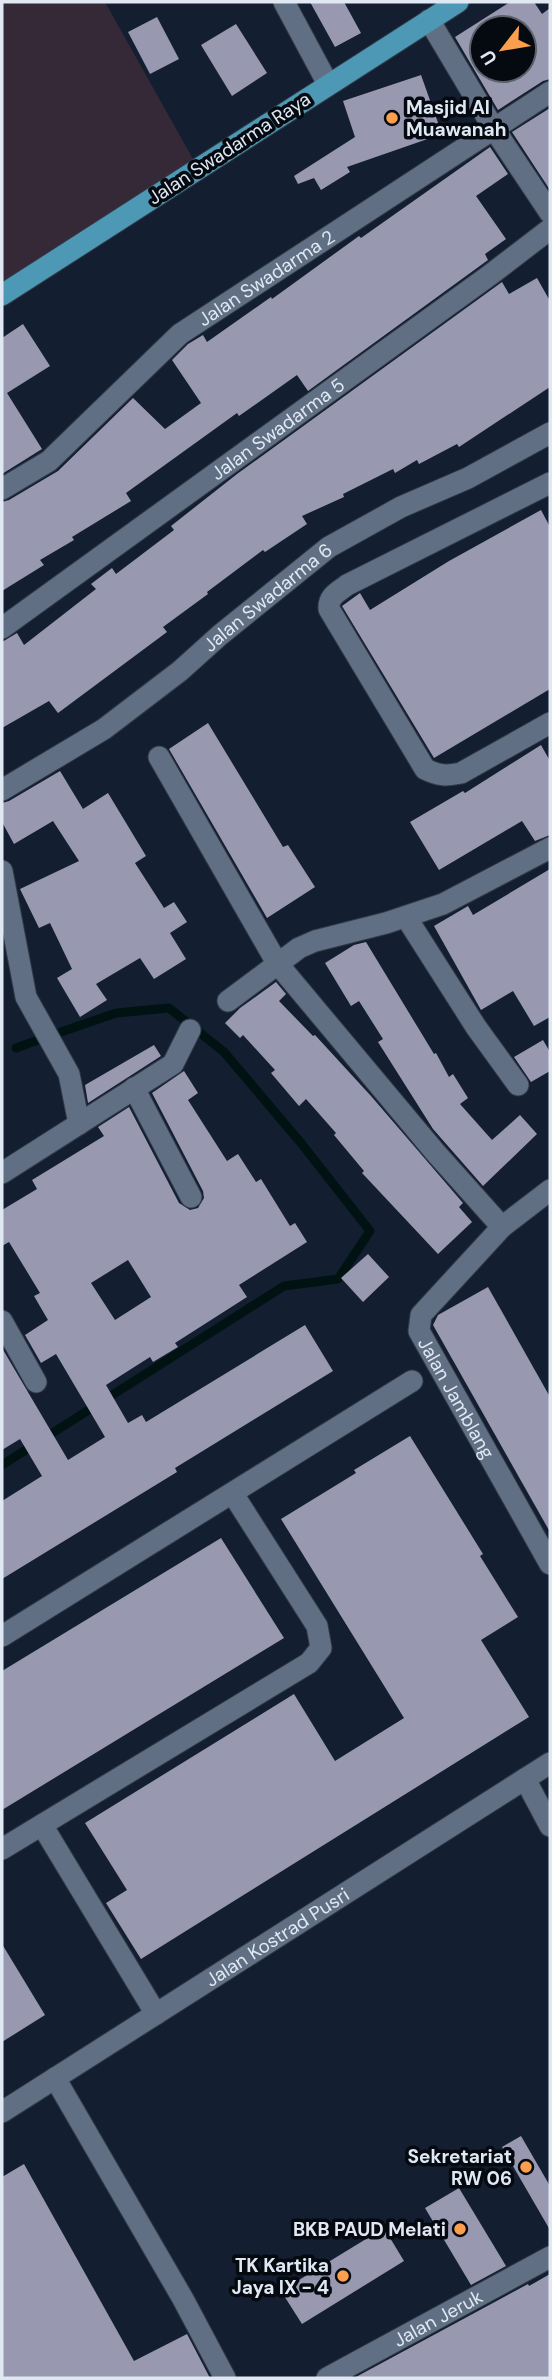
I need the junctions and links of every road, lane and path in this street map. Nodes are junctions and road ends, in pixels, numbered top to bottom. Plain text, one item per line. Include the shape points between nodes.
1 (284, 2) edge
2 (458, 2) edge
3 (429, 20) junction
4 (328, 84) junction
5 (550, 92) edge
6 (494, 129) junction
7 (550, 213) edge
8 (550, 229) edge
9 (2, 295) edge
10 (550, 433) edge
11 (550, 483) edge
12 (2, 489) edge
13 (2, 628) edge
14 (550, 723) edge
15 (159, 757) dead end
16 (2, 790) edge
17 (550, 848) edge
18 (2, 871) edge
19 (406, 917) junction
20 (278, 963) junction
21 (228, 1001) dead end
22 (190, 1030) dead end
23 (518, 1085) dead end
24 (134, 1088) junction
25 (79, 1124) junction
26 (2, 1173) edge
27 (550, 1190) edge
28 (191, 1197) dead end
29 (502, 1227) junction
30 (2, 1321) edge
31 (412, 1381) dead end
32 (36, 1382) dead end
33 (233, 1494) junction
34 (550, 1564) edge
35 (2, 1636) edge
36 (550, 1763) edge
37 (526, 1779) junction
38 (42, 1825) junction
39 (550, 1826) edge
40 (2, 1849) edge
41 (156, 2014) junction
42 (55, 2078) junction
43 (2, 2112) edge
44 (550, 2257) edge
45 (225, 2378) edge
46 (327, 2378) edge

1 - 4 street
2 - 3 main road, Jalan Swadarma Raya
3 - 4 main road, Jalan Swadarma Raya
3 - 6 street
4 - 9 main road, Jalan Swadarma Raya
5 - 6 street, Jalan Swadarma 2
6 - 7 street
6 - 12 street, Jalan Swadarma 2 via 180,334 49,461
8 - 13 street, Jalan Swadarma 5
10 - 16 street, Jalan Swadarma 6 via 329,547 104,729
11 - 14 street via 347,585 328,602 425,769 444,777 461,773
15 - 20 street
17 - 19 street via 443,904
18 - 25 street via 26,997 69,1074
19 - 20 street via 315,941
19 - 23 street
20 - 21 street
20 - 29 street
22 - 24 street via 173,1064
24 - 25 street
24 - 28 street
25 - 26 street
27 - 29 street, Jalan Jamblang
29 - 34 street, Jalan Jamblang via 421,1315 419,1331
30 - 32 street
31 - 33 street
33 - 35 street
33 - 38 street via 317,1626 321,1648 309,1663
36 - 37 street, Jalan Kostrad Pusri
37 - 39 street
37 - 41 street, Jalan Kostrad Pusri
38 - 40 street
38 - 41 street
41 - 42 street, Jalan Kostrad Pusri
42 - 43 street, Jalan Kostrad Pusri
42 - 45 street
44 - 46 street, Jalan Jeruk

